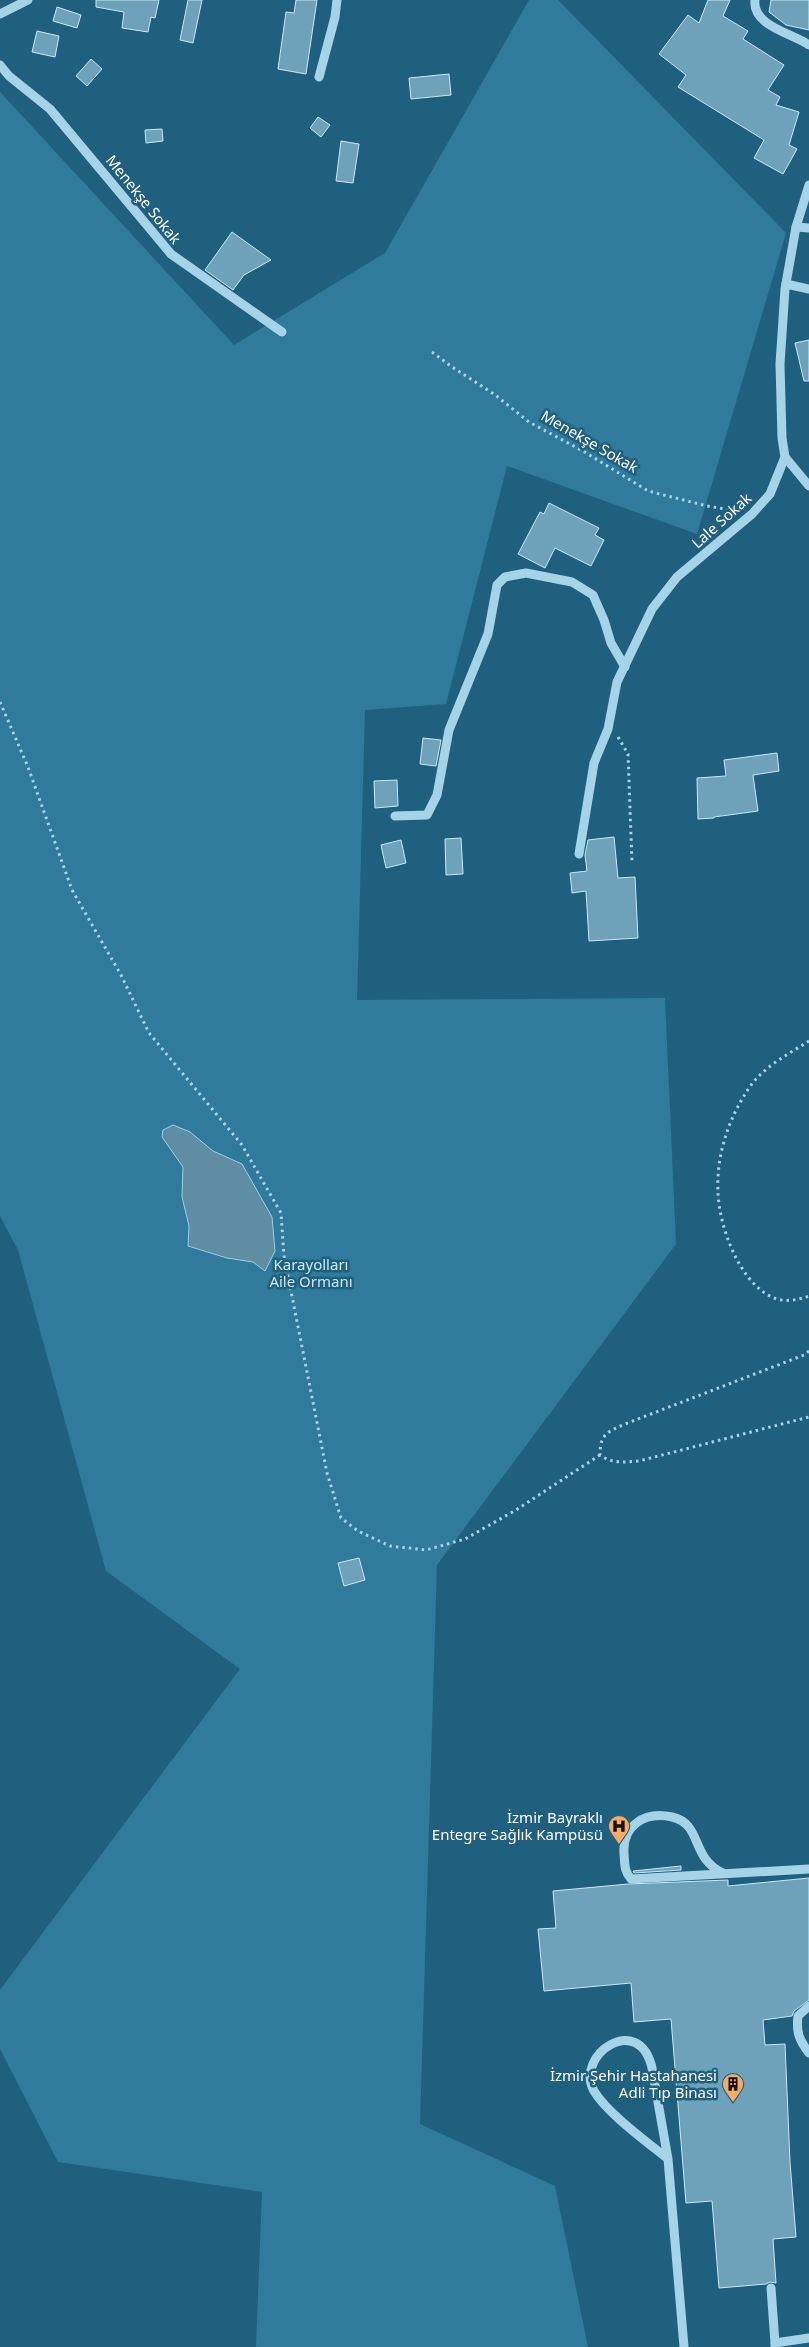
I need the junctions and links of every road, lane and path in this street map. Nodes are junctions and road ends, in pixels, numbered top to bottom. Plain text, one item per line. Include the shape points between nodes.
1 (28, 0) edge
2 (337, 0) edge
3 (755, 0) edge
4 (0, 14) edge
5 (809, 45) edge
6 (0, 65) edge
7 (318, 77) dead end
8 (809, 185) edge
9 (796, 227) junction
10 (809, 228) edge
11 (786, 284) junction
12 (809, 289) edge
13 (282, 332) dead end
14 (432, 352) dead end
15 (785, 457) junction
16 (809, 486) edge
17 (752, 514) junction
18 (625, 667) junction
19 (0, 702) edge
20 (608, 729) junction
21 (395, 816) dead end
22 (579, 854) dead end
23 (632, 863) dead end
24 (809, 1041) edge
25 (809, 1296) edge
26 (809, 1352) edge
27 (809, 1417) edge
28 (600, 1454) junction
29 (809, 1869) edge
30 (723, 1873) junction
31 (809, 2006) edge
32 (809, 2053) edge
33 (668, 2159) junction
34 (771, 2288) dead end
35 (809, 2338) edge
36 (775, 2345) edge
37 (684, 2347) edge

1 - 4 street
2 - 7 street
3 - 5 street via 754,8 762,20
6 - 13 street, Menekşe Sokak via 50,109 171,254
8 - 9 street, Lale Sokak
9 - 10 street
9 - 11 street, Lale Sokak
11 - 12 street
11 - 15 street, Lale Sokak via 780,364
14 - 17 path, Menekşe Sokak via 529,422 648,491
15 - 16 street
15 - 17 street, Lale Sokak via 770,494
17 - 18 street, Lale Sokak via 677,578 652,609
18 - 20 street, Lale Sokak via 617,682
18 - 21 street via 611,643 593,595 572,582 526,573 505,577 497,585 488,634 449,730 437,795 427,816
19 - 28 path via 28,767 72,890 121,975 149,1033 242,1144 282,1213 284,1256 327,1473 342,1518 358,1531 390,1546 426,1550 465,1539 516,1510
20 - 22 street, Lale Sokak via 594,763
20 - 23 path via 621,741 628,754
24 - 25 path via 762,1073 747,1090 724,1141 718,1192 728,1238 748,1276 772,1298 792,1301
26 - 28 path via 619,1427 605,1434
27 - 28 path via 639,1461 618,1463
29 - 30 street
30 - 30 street via 711,1868 699,1851 695,1835 683,1822 672,1817 654,1816 640,1821 629,1829 624,1838 625,1872 631,1879
31 - 32 street via 798,2016 796,2028 798,2038
33 - 33 street via 650,2059 638,2045 615,2041 604,2047 597,2058 591,2078 593,2090 606,2106
33 - 37 street
34 - 36 street
35 - 36 street

